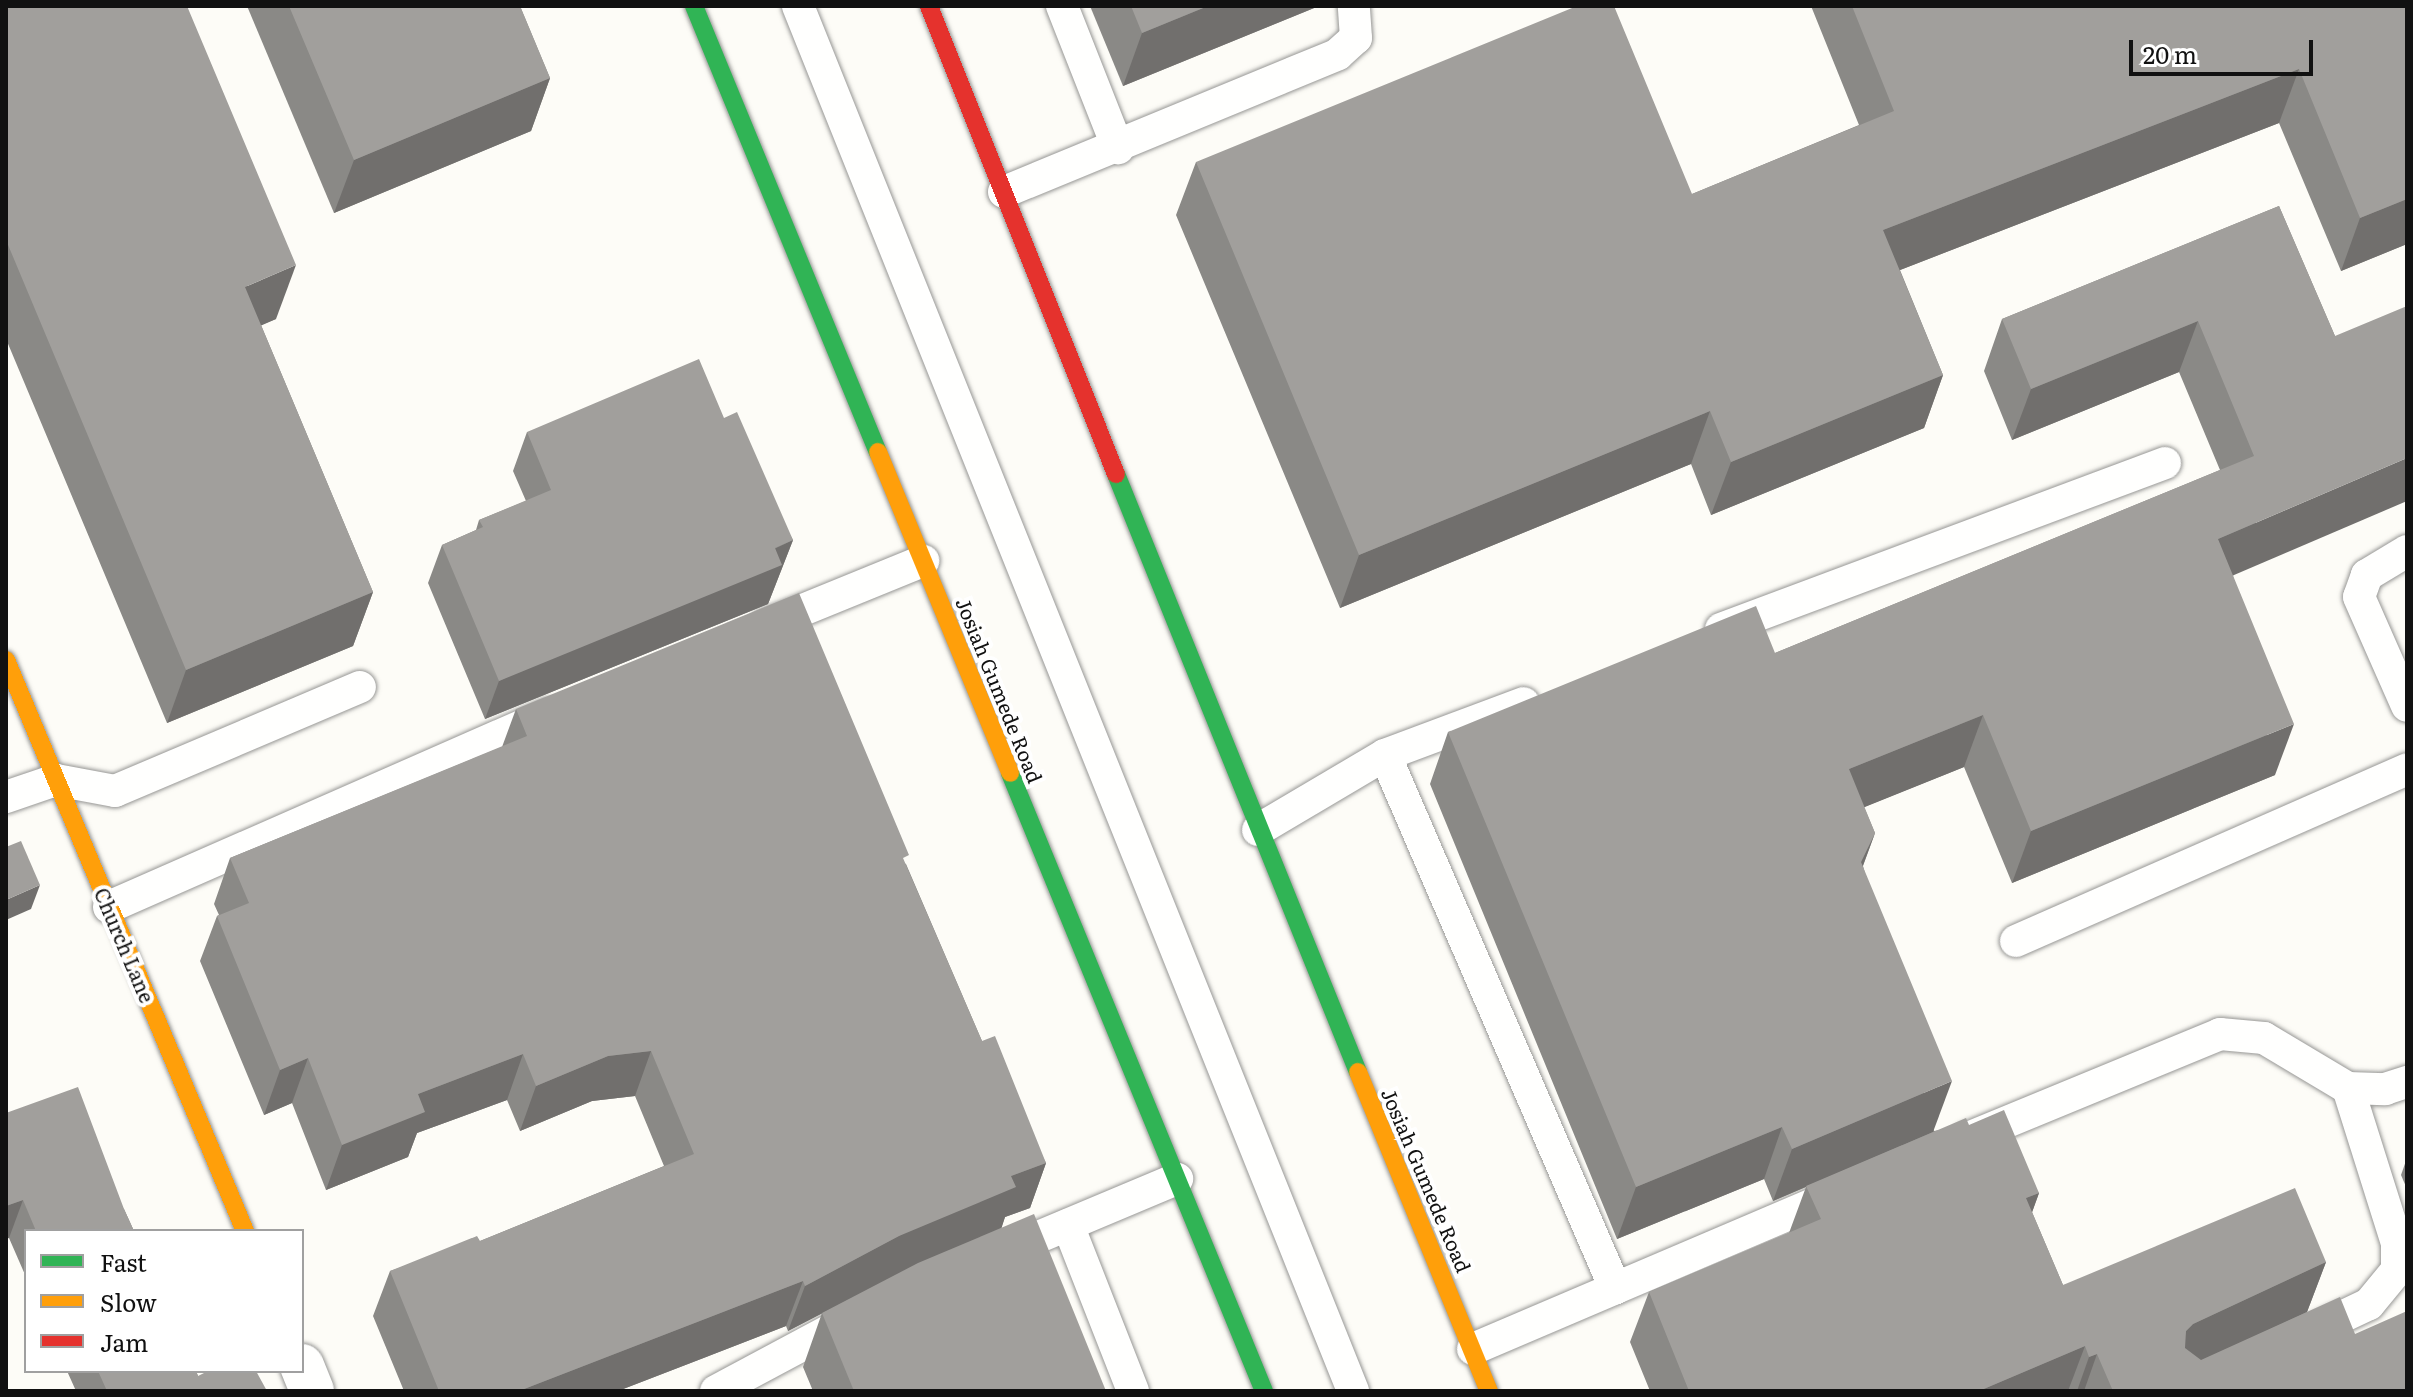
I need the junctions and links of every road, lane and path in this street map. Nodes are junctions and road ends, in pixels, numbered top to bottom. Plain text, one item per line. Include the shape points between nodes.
1 (694, 6) edge
2 (798, 6) edge
3 (929, 6) edge
4 (1062, 6) edge
5 (1354, 6) edge
6 (1118, 148) junction
7 (1004, 192) junction
8 (2165, 463) dead end
9 (2407, 551) edge
10 (923, 561) junction
11 (1694, 639) edge
12 (731, 640) edge
13 (6, 660) edge
14 (360, 687) dead end
15 (1546, 694) edge
16 (582, 700) edge
17 (2407, 706) edge
18 (1385, 755) junction
19 (2407, 769) edge
20 (56, 780) junction
21 (6, 797) edge
22 (1258, 830) junction
23 (109, 907) junction
24 (2016, 941) dead end
25 (2407, 1082) edge
26 (2348, 1088) junction
27 (1935, 1152) edge
28 (1177, 1179) junction
29 (1863, 1183) edge
30 (1068, 1225) junction
31 (244, 1229) edge
32 (972, 1265) edge
33 (1615, 1288) junction
34 (877, 1306) edge
35 (2286, 1344) edge
36 (1473, 1349) junction
37 (304, 1371) edge
38 (1254, 1388) edge
39 (312, 1391) edge
40 (716, 1391) edge
41 (1133, 1391) edge
42 (1353, 1391) edge
43 (1489, 1391) edge

1 - 10 main road, Josiah Gumede Road
2 - 42 lane
3 - 7 main road, Josiah Gumede Road
4 - 6 lane
5 - 6 lane via 1356,38 1338,54
6 - 7 lane
7 - 22 main road, Josiah Gumede Road
8 - 11 lane
9 - 17 lane via 2367,575 2359,597
10 - 12 lane
10 - 28 main road, Josiah Gumede Road
13 - 20 main road, Church Lane
14 - 20 lane via 115,791
15 - 18 lane
16 - 23 lane
18 - 22 lane
18 - 33 lane
19 - 24 lane
20 - 21 lane
20 - 23 main road, Church Lane
22 - 36 main road, Josiah Gumede Road
23 - 31 main road, Church Lane
25 - 26 lane via 2385,1089
26 - 27 lane via 2264,1038 2220,1034
26 - 35 lane via 2397,1243 2397,1270 2369,1304
28 - 30 lane
28 - 38 main road, Josiah Gumede Road
29 - 33 lane
30 - 32 lane
30 - 41 lane
33 - 36 lane
34 - 40 lane
36 - 43 main road, Josiah Gumede Road
37 - 39 street

